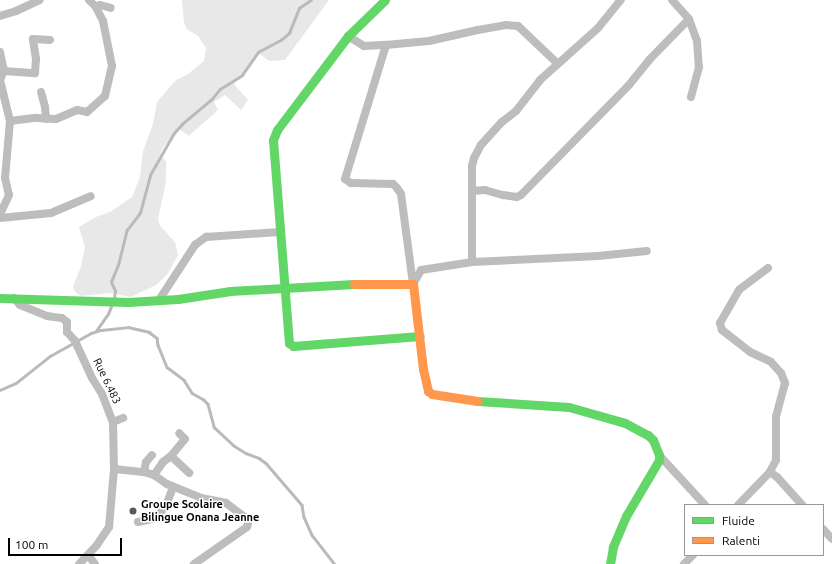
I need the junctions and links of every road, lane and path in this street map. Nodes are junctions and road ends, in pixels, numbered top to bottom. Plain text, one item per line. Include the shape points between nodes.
1 (40, 0) edge
2 (89, 0) edge
3 (385, 0) edge
4 (621, 0) edge
5 (672, 0) edge
6 (96, 7) junction
7 (111, 8) dead end
8 (0, 16) edge
9 (689, 19) junction
10 (348, 36) junction
11 (50, 40) dead end
12 (386, 45) junction
13 (0, 52) edge
14 (558, 64) junction
15 (4, 71) junction
16 (41, 92) dead end
17 (691, 97) dead end
18 (46, 119) junction
19 (10, 121) junction
20 (472, 191) junction
21 (91, 196) dead end
22 (0, 214) edge
23 (0, 218) edge
24 (280, 232) junction
25 (647, 251) dead end
26 (472, 262) junction
27 (768, 268) dead end
28 (413, 284) junction
29 (286, 289) junction
30 (0, 298) edge
31 (14, 298) junction
32 (159, 300) junction
33 (420, 336) junction
34 (123, 418) dead end
35 (112, 422) junction
36 (179, 433) dead end
37 (152, 455) dead end
38 (660, 455) junction
39 (171, 456) junction
40 (114, 469) junction
41 (144, 472) junction
42 (770, 472) junction
43 (188, 473) dead end
44 (154, 475) junction
45 (173, 487) junction
46 (704, 504) edge
47 (739, 504) edge
48 (801, 504) edge
49 (138, 522) dead end
50 (824, 530) edge
51 (832, 539) edge
52 (88, 556) junction
53 (692, 556) edge
54 (79, 564) edge
55 (95, 564) edge
56 (194, 564) edge
57 (610, 564) edge
58 (684, 564) edge

1 - 8 street
2 - 6 street
3 - 10 street
4 - 14 street via 598,28
5 - 9 street
6 - 7 street via 100,4
6 - 18 street via 102,21 112,66 105,96 86,112 77,110 60,118
9 - 17 street via 697,41 699,67
9 - 20 street via 649,60 629,85 521,195 516,197 485,190
10 - 12 street via 364,46
10 - 24 street via 273,140
11 - 15 street via 33,39 35,73
12 - 14 street via 429,41 506,25 518,26
12 - 28 street via 345,179 351,183 393,184 397,188
13 - 15 street
14 - 20 street via 540,80 516,111 481,145 472,166
15 - 19 street via 0,80
16 - 18 street
18 - 19 street
19 - 22 street via 5,178 9,195
20 - 26 street
21 - 23 street via 51,213
24 - 29 street
24 - 32 street via 206,237 195,245
25 - 26 street
26 - 28 street via 421,270
27 - 42 street via 739,290 720,323 727,335 750,352 771,362 785,383 776,417 776,460
28 - 29 street via 373,283
28 - 33 street
29 - 32 street via 230,291
29 - 33 street via 290,345
30 - 31 street
31 - 32 street via 97,302
31 - 35 street, Rue 6.483 via 20,305 47,316 62,318 67,322 68,332 102,394
33 - 38 street via 425,382 432,394 470,401 569,407 625,423 653,440
34 - 35 street
35 - 40 street, Rue 6.483
36 - 39 street via 185,439
37 - 41 street via 146,462
38 - 46 street
38 - 57 street via 626,516
39 - 43 street
39 - 44 street
40 - 41 street
40 - 52 street, Rue 6.483 via 109,527
41 - 44 street
42 - 47 street
42 - 48 street
44 - 45 street
45 - 49 street via 168,503 157,518
45 - 56 street via 201,498 226,503 246,518 248,523 247,527
50 - 51 street
52 - 54 street, Rue 6.483
52 - 55 street
53 - 58 street

